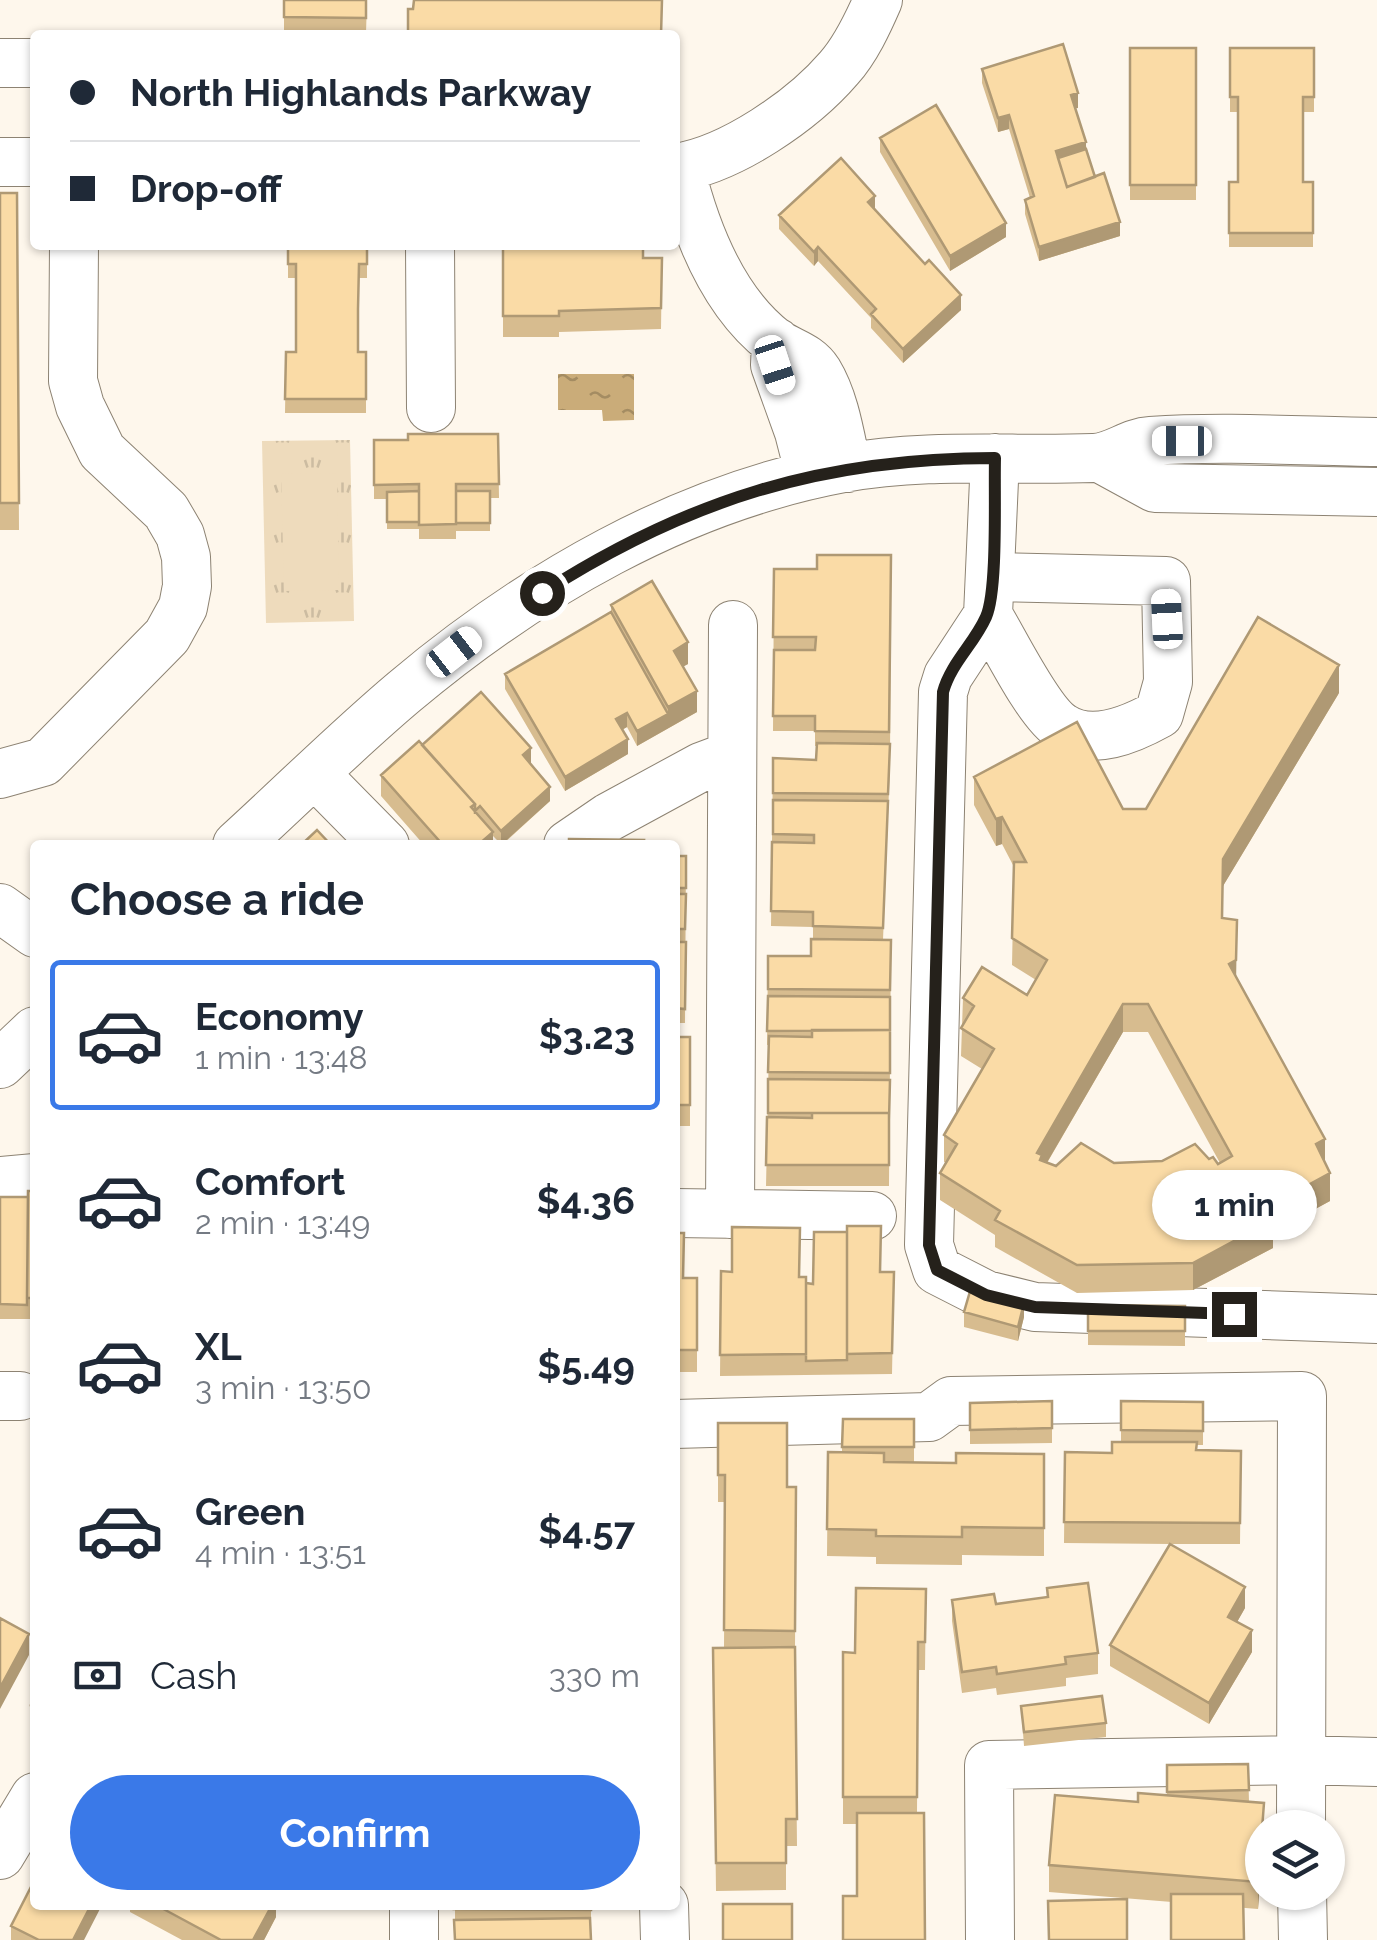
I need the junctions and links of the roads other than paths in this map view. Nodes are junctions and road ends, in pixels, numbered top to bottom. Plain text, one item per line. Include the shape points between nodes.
1 (860, 5) edge
2 (0, 63) edge
3 (30, 63) edge
4 (0, 162) edge
5 (30, 162) edge
6 (680, 167) edge
7 (680, 175) edge
8 (74, 250) edge
9 (430, 250) edge
10 (431, 408) dead end
11 (1377, 442) edge
12 (995, 458) junction
13 (1100, 458) junction
14 (829, 472) junction
15 (1377, 492) edge
16 (733, 625) dead end
17 (732, 761) junction
18 (0, 774) edge
19 (315, 774) junction
20 (243, 840) edge
21 (380, 840) edge
22 (575, 840) edge
23 (0, 908) edge
24 (30, 929) edge
25 (30, 1036) edge
26 (0, 1064) edge
27 (30, 1179) edge
28 (0, 1182) edge
29 (680, 1213) edge
30 (730, 1214) junction
31 (872, 1216) dead end
32 (1377, 1319) edge
33 (680, 1424) edge
34 (1300, 1760) junction
35 (1377, 1762) edge
36 (0, 1775) edge
37 (30, 1787) edge
38 (30, 1805) edge
39 (1301, 1810) edge
40 (0, 1855) edge
41 (414, 1910) edge
42 (664, 1910) edge
43 (1302, 1910) edge
44 (414, 1940) edge
45 (664, 1940) edge
46 (990, 1940) edge
47 (1303, 1940) edge

1 - 6 street via 842,65 789,114 731,148
2 - 3 street
4 - 5 street
7 - 14 street via 720,276 776,342 775,365 799,432
8 - 18 street via 73,381 80,406 102,451 166,511 186,557 187,586 167,636 43,762
9 - 10 street
11 - 13 street via 1146,441
12 - 13 street
12 - 14 street via 910,460
12 - 32 street via 990,596 943,692 929,1245 937,1270 986,1295 1035,1307
13 - 15 street via 1156,488
14 - 19 street via 718,502 572,573 480,632
16 - 17 street
17 - 22 street via 702,767
17 - 30 street
19 - 20 street
19 - 21 street
23 - 24 street
25 - 26 street
27 - 28 street
29 - 30 street
30 - 31 street
33 - 34 street via 928,1418 951,1401 1302,1396
34 - 35 street
34 - 39 street
34 - 46 street via 989,1766
36 - 37 street
38 - 40 street
41 - 44 street
42 - 45 street
43 - 47 street

